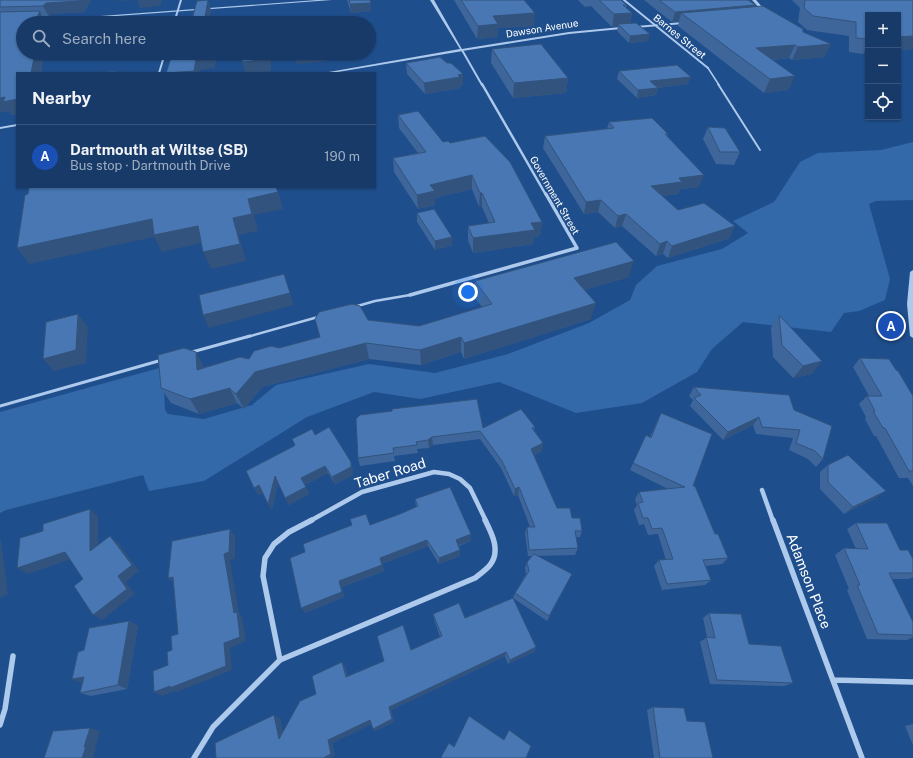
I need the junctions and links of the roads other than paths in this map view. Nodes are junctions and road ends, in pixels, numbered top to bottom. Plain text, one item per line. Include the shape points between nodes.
1 (181, 0) edge
2 (330, 0) edge
3 (432, 0) edge
4 (624, 0) edge
5 (754, 0) edge
6 (178, 11) junction
7 (762, 14) edge
8 (105, 16) edge
9 (176, 16) edge
10 (685, 22) edge
11 (655, 25) junction
12 (633, 27) edge
13 (626, 28) edge
14 (462, 50) junction
15 (163, 60) edge
16 (708, 68) joint
17 (159, 72) edge
18 (331, 72) edge
19 (16, 125) edge
20 (0, 128) edge
21 (760, 150) dead end
22 (913, 272) edge
23 (410, 295) joint
24 (352, 307) edge
25 (322, 316) edge
26 (913, 336) edge
27 (192, 352) edge
28 (168, 359) edge
29 (0, 406) edge
30 (762, 490) dead end
31 (13, 656) dead end
32 (280, 660) junction
33 (833, 680) junction
34 (913, 682) edge
35 (0, 725) edge
36 (194, 758) edge
37 (862, 758) edge

1 - 6 street
2 - 6 street
3 - 14 street, Government Street
4 - 11 street, Barnes Street
5 - 7 street via 764,11
6 - 8 street
6 - 9 street
10 - 11 street
11 - 12 street
11 - 16 street, Barnes Street
13 - 14 street, Dawson Avenue via 569,32
14 - 18 street, Dawson Avenue
14 - 23 street, Government Street via 577,248
15 - 17 street
16 - 21 lane
19 - 20 street
22 - 26 street via 910,318
23 - 24 lane
25 - 27 lane
28 - 29 lane
30 - 33 street, Adamson Place
31 - 35 street
32 - 32 street, Taber Road via 475,578 490,565 495,552 494,537 470,488 450,474 434,472 362,492 289,532 274,544 265,558 263,576
32 - 36 street, Taber Road via 213,727
33 - 34 street
33 - 37 street, Adamson Place

